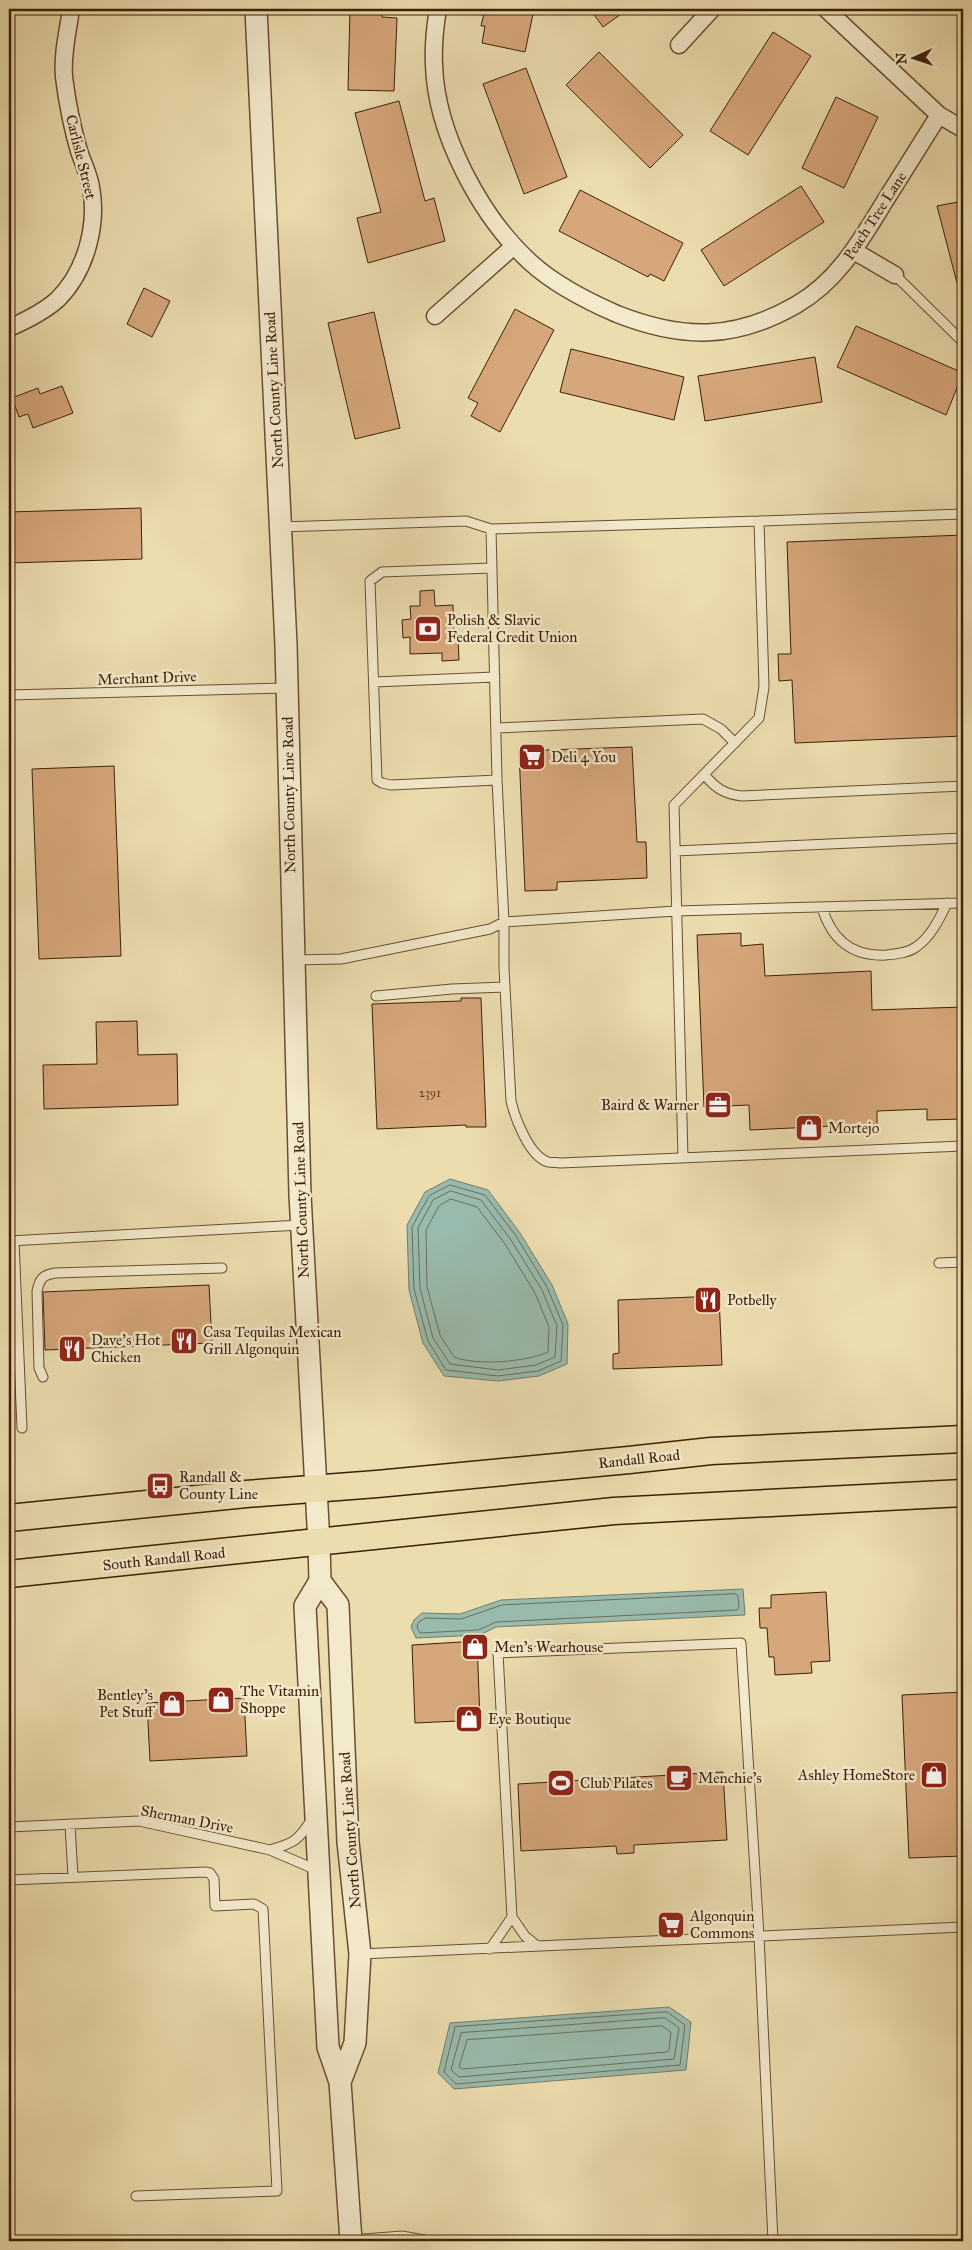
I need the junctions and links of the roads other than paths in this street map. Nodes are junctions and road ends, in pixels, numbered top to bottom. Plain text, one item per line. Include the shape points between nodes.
1 (71, 9) edge
2 (256, 9) edge
3 (438, 9) edge
4 (712, 9) edge
5 (826, 9) edge
6 (678, 45) dead end
7 (939, 115) junction
8 (963, 128) edge
9 (514, 246) junction
10 (854, 251) junction
11 (895, 274) joint
12 (434, 316) dead end
13 (9, 328) edge
14 (963, 342) edge
15 (963, 514) edge
16 (759, 521) junction
17 (280, 527) junction
18 (491, 529) junction
19 (492, 568) junction
20 (495, 677) junction
21 (374, 682) junction
22 (287, 688) junction
23 (9, 695) edge
24 (496, 728) junction
25 (735, 743) junction
26 (704, 774) junction
27 (497, 780) junction
28 (963, 786) edge
29 (963, 838) edge
30 (675, 851) junction
31 (963, 902) edge
32 (947, 903) junction
33 (822, 907) junction
34 (676, 911) junction
35 (504, 922) junction
36 (294, 960) junction
37 (505, 987) junction
38 (376, 996) dead end
39 (963, 1146) edge
40 (683, 1158) junction
41 (301, 1225) junction
42 (11, 1241) edge
43 (963, 1262) edge
44 (939, 1263) dead end
45 (222, 1268) dead end
46 (43, 1377) dead end
47 (22, 1428) dead end
48 (963, 1439) edge
49 (316, 1488) junction
50 (963, 1493) edge
51 (9, 1518) edge
52 (319, 1542) junction
53 (9, 1574) edge
54 (320, 1581) junction
55 (316, 1814) junction
56 (70, 1824) junction
57 (9, 1827) edge
58 (270, 1850) junction
59 (319, 1871) junction
60 (73, 1877) junction
61 (9, 1880) edge
62 (512, 1917) junction
63 (963, 1927) edge
64 (759, 1936) junction
65 (538, 1946) junction
66 (490, 1948) junction
67 (360, 1954) junction
68 (340, 2082) junction
69 (136, 2196) dead end
70 (300, 2241) edge
71 (351, 2241) edge
72 (429, 2241) edge
73 (773, 2241) edge

1 - 13 street, Carlisle Street via 64,75 78,149 91,185 94,209 90,241 69,287 56,301
2 - 17 street, North County Line Road
3 - 9 street, Peach Tree Lane via 434,66 438,100 465,174
4 - 6 street
5 - 7 street
7 - 8 street
7 - 10 street, Peach Tree Lane
9 - 10 street, Peach Tree Lane via 531,264 590,302 661,328 714,334 759,323 798,304 818,290
9 - 12 street
10 - 11 street
11 - 14 lane
15 - 16 lane
16 - 18 lane
16 - 25 lane via 764,687 759,718
17 - 18 lane via 466,521
17 - 22 street, North County Line Road
18 - 19 lane
19 - 20 lane
19 - 21 lane via 382,572 374,576 370,581
20 - 21 lane
20 - 24 lane
21 - 27 lane via 377,780 391,785
22 - 23 lane, Merchant Drive
22 - 36 street, North County Line Road
24 - 25 lane via 703,718 722,729
24 - 27 lane
25 - 26 lane
26 - 28 lane via 715,787 728,795 742,796
26 - 30 lane via 674,805
27 - 35 lane
29 - 30 lane
30 - 34 lane
31 - 32 lane
32 - 33 lane
32 - 33 lane via 937,923 916,947 897,954 878,955 857,952 846,946 829,926
33 - 34 lane
34 - 35 lane
34 - 40 lane
35 - 36 lane via 490,929 351,957
35 - 37 lane
36 - 41 street, North County Line Road
37 - 38 lane via 452,988
37 - 40 lane via 511,1100 515,1121 531,1147 547,1162 560,1163
39 - 40 lane
41 - 42 lane
41 - 49 street, North County Line Road
42 - 47 lane
43 - 44 lane
45 - 46 lane via 45,1275 40,1279 37,1290 39,1368
48 - 49 main road, Randall Road via 711,1451
49 - 51 main road
49 - 52 street, North County Line Road
50 - 52 main road via 614,1511
52 - 53 main road, South Randall Road
52 - 54 street, North County Line Road
54 - 55 street, North County Line Road via 305,1606
54 - 67 street, North County Line Road via 338,1605 348,1842
55 - 58 lane via 300,1837
55 - 59 street, North County Line Road
56 - 57 lane, Sherman Drive
56 - 58 lane, Sherman Drive via 139,1821
56 - 60 lane
58 - 59 lane, Sherman Drive
59 - 68 street, North County Line Road via 328,2047
60 - 61 lane
60 - 69 lane via 205,1872 214,1879 215,1906 254,1904 263,1909 277,2191
62 - 64 lane via 498,1654 742,1643
62 - 65 lane via 525,1936
62 - 66 lane
63 - 64 lane
64 - 65 lane
64 - 73 lane
65 - 66 lane
66 - 67 lane
67 - 68 street, North County Line Road via 355,2043
68 - 71 street, North County Line Road
70 - 71 lane
71 - 72 lane via 402,2236

